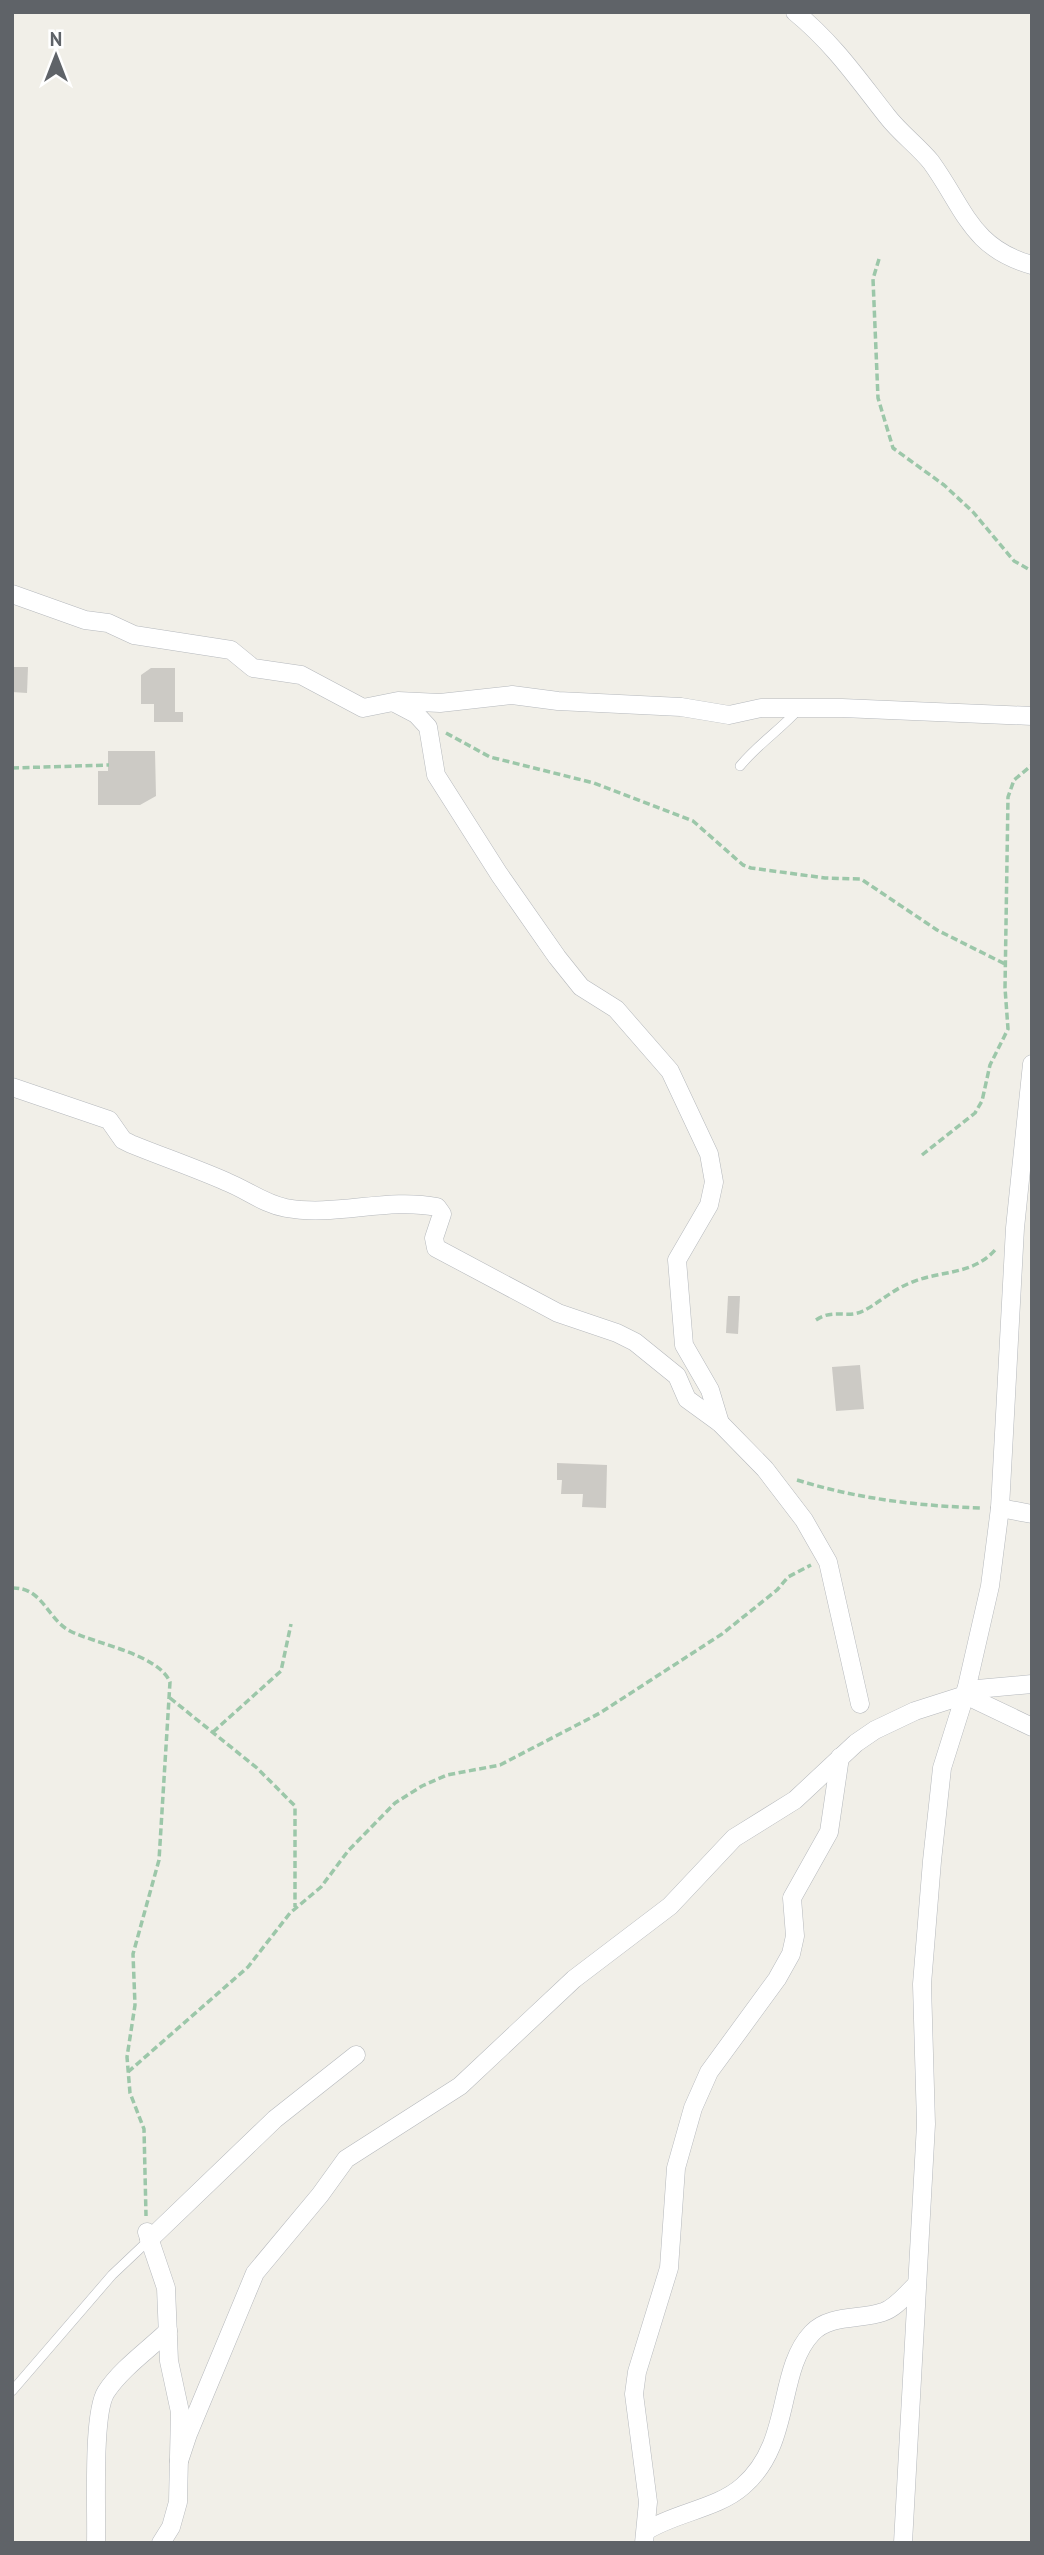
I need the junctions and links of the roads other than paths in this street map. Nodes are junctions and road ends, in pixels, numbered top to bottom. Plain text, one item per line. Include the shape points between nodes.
1 (796, 12) edge
2 (1032, 265) edge
3 (12, 594) edge
4 (394, 702) junction
5 (800, 708) junction
6 (1032, 716) edge
7 (740, 766) dead end
8 (1032, 1064) edge
9 (12, 1087) edge
10 (1029, 1105) edge
11 (720, 1423) junction
12 (1000, 1508) junction
13 (1032, 1514) edge
14 (1032, 1684) edge
15 (966, 1693) junction
16 (860, 1704) dead end
17 (1032, 1727) edge
18 (840, 1757) junction
19 (356, 2054) dead end
20 (148, 2236) junction
21 (916, 2285) junction
22 (168, 2331) junction
23 (12, 2391) edge
24 (179, 2460) junction
25 (645, 2537) edge
26 (96, 2543) edge
27 (160, 2543) edge
28 (903, 2543) edge

1 - 2 street via 826,40 904,137 929,160 983,239 1000,255
3 - 4 street via 134,635 231,650 253,668 302,675 359,707
4 - 5 street via 512,695 681,707 729,715 761,708
4 - 11 street via 422,719 431,733 436,775 572,976 616,1009 670,1071 709,1154 715,1182 709,1205 677,1260 684,1345 710,1390
5 - 6 street
5 - 7 lane
8 - 10 street
9 - 11 street via 109,1120 131,1144 286,1208 392,1203 437,1207 442,1214 434,1238 436,1248 558,1313 635,1342 677,1376 687,1399
10 - 12 street via 1015,1228
11 - 16 street via 765,1469 826,1558
12 - 13 street
12 - 15 street via 990,1586
14 - 15 street
15 - 17 street
15 - 18 street via 875,1730
15 - 21 street via 942,1768 932,1861 922,1984 926,2124
18 - 24 street via 794,1800 734,1838 670,1906 566,1986 460,2086 346,2159 256,2273
18 - 25 street via 829,1832 792,1898 792,1954 705,2080 676,2168 669,2268 634,2394 648,2502
19 - 20 street via 245,2145
20 - 22 street via 166,2288
20 - 23 lane
21 - 25 street via 883,2312 817,2328 798,2354 778,2434 752,2477 725,2498 668,2519
21 - 28 street
22 - 24 street via 180,2412
22 - 26 street via 104,2394
24 - 27 street via 178,2502 171,2527

